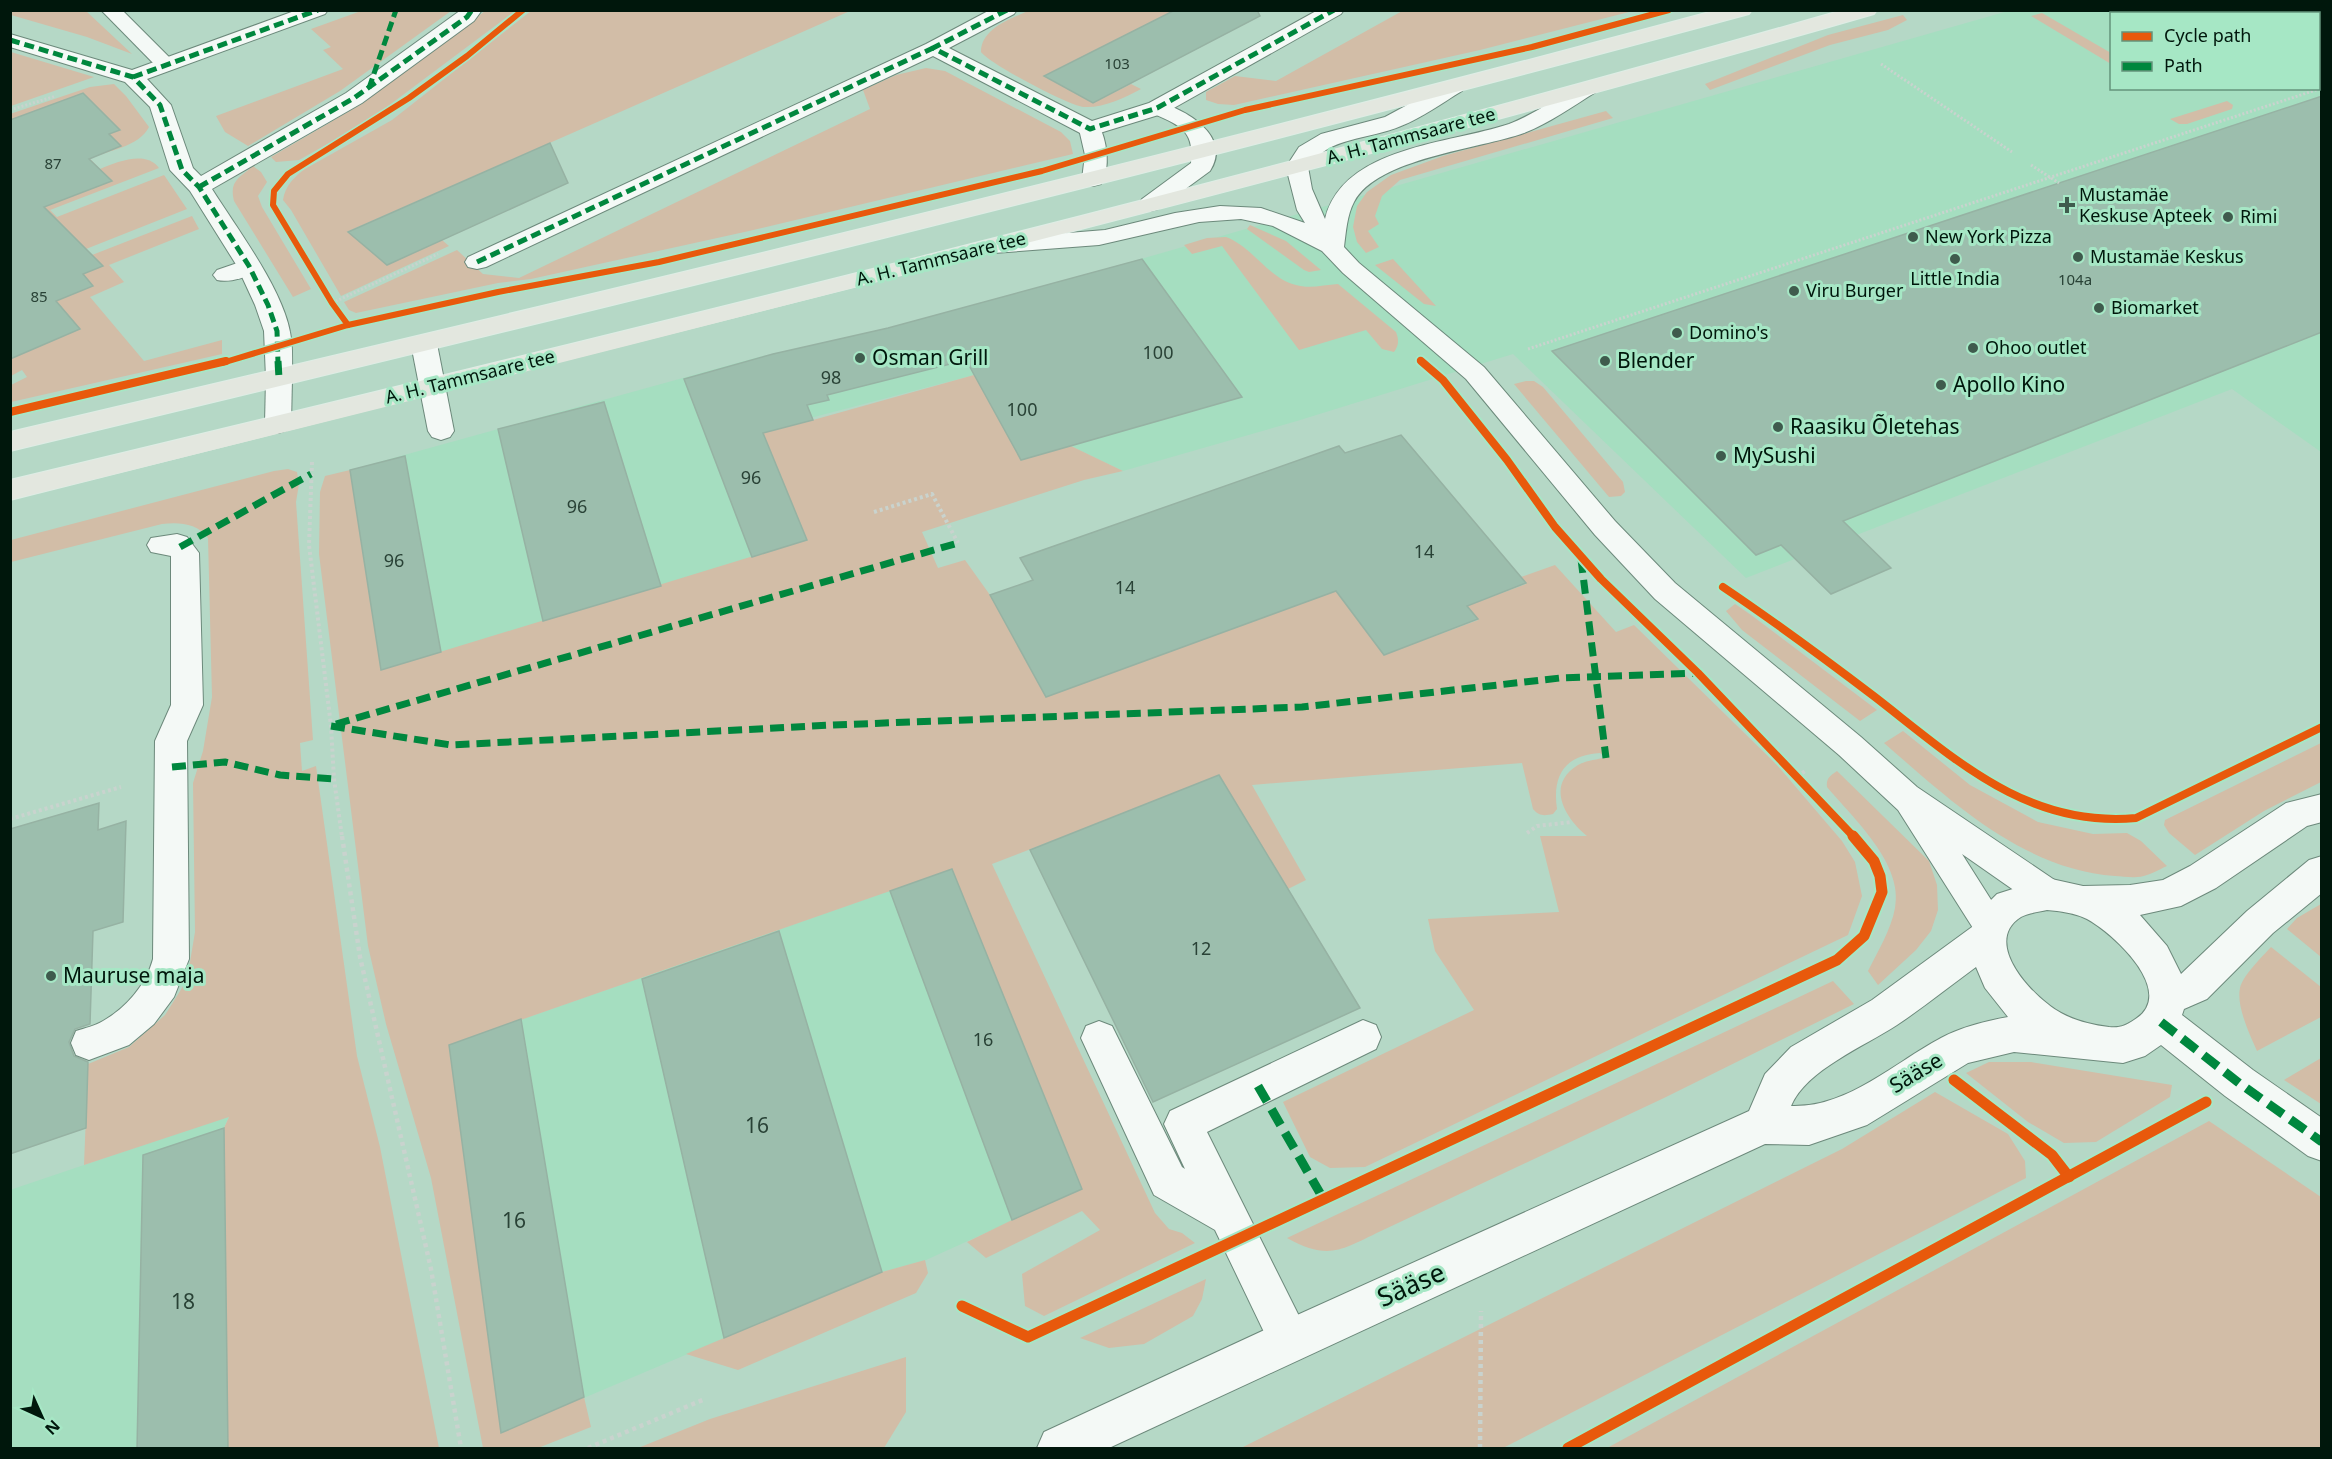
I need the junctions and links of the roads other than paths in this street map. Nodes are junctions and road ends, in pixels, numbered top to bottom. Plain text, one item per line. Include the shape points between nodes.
1 (110, 10) edge
2 (318, 10) edge
3 (472, 10) edge
4 (1007, 10) edge
5 (1334, 10) edge
6 (1742, 10) edge
7 (1867, 10) edge
8 (10, 40) edge
9 (933, 48) junction
10 (166, 65) junction
11 (133, 77) junction
12 (1455, 87) junction
13 (1589, 88) junction
14 (1156, 108) junction
15 (1090, 129) junction
16 (1205, 150) junction
17 (1298, 167) junction
18 (1093, 179) junction
19 (199, 187) junction
20 (1150, 204) junction
21 (994, 246) junction
22 (1332, 248) junction
23 (477, 262) dead end
24 (249, 266) junction
25 (225, 275) dead end
26 (424, 345) junction
27 (279, 378) junction
28 (432, 386) junction
29 (278, 424) junction
30 (441, 431) dead end
31 (10, 442) edge
32 (10, 490) edge
33 (161, 544) dead end
34 (1905, 797) junction
35 (2322, 808) edge
36 (2322, 872) edge
37 (2064, 897) junction
38 (1989, 931) junction
39 (2165, 1010) junction
40 (1363, 1037) dead end
41 (1099, 1038) dead end
42 (2073, 1039) junction
43 (89, 1043) dead end
44 (1763, 1125) junction
45 (2322, 1142) edge
46 (1229, 1216) junction
47 (1290, 1340) junction
48 (1060, 1449) edge

1 - 10 lane
2 - 10 street
3 - 19 street via 354,98
4 - 9 street
5 - 14 street
6 - 12 main road, A. H. Tammsaare tee
7 - 13 main road, A. H. Tammsaare tee
8 - 11 street
9 - 15 street
9 - 23 street
10 - 11 street
11 - 19 street via 160,105 182,170
12 - 16 main road, A. H. Tammsaare tee
12 - 17 lane via 1394,122 1329,139 1307,152
13 - 17 main road, A. H. Tammsaare tee
13 - 22 lane via 1518,127 1394,162 1373,172 1343,201
14 - 15 street
14 - 16 lane via 1192,126 1204,140
15 - 18 lane via 1096,155
16 - 18 main road, A. H. Tammsaare tee
16 - 20 lane via 1202,166
17 - 20 main road, A. H. Tammsaare tee
17 - 22 lane via 1300,189 1308,210
18 - 26 main road, A. H. Tammsaare tee
19 - 24 street
20 - 21 main road, A. H. Tammsaare tee
21 - 22 lane via 1100,238 1178,219 1233,212 1254,213 1299,227
21 - 28 main road, A. H. Tammsaare tee
22 - 34 lane via 1474,373 1605,528 1665,591
24 - 25 lane
24 - 27 street via 276,331
26 - 27 main road, A. H. Tammsaare tee
26 - 28 lane
27 - 29 lane
27 - 31 main road, A. H. Tammsaare tee
28 - 29 main road, A. H. Tammsaare tee
28 - 30 lane
29 - 32 main road, A. H. Tammsaare tee
33 - 43 lane via 177,544 185,553 188,705 172,754 169,970 154,997 134,1018 99,1042
34 - 37 lane
34 - 38 lane
35 - 37 street via 2298,813 2203,877 2168,895 2130,901
36 - 39 street, Sääse via 2260,922
37 - 38 street via 2028,896 2012,902 1999,911
37 - 39 street via 2107,912 2133,930 2152,951 2164,974
38 - 42 street, Sääse via 1990,960 2001,984 2019,1006 2044,1026
38 - 44 street via 1885,1012 1805,1060 1779,1087
39 - 42 street, Sääse via 2147,1036 2127,1045
39 - 45 street via 2239,1083
40 - 46 lane via 1182,1124
41 - 46 lane via 1168,1180
42 - 44 street, Sääse via 2014,1034 1987,1039 1957,1049 1854,1112 1809,1126
44 - 47 street, Sääse
46 - 47 lane
47 - 48 street, Sääse

